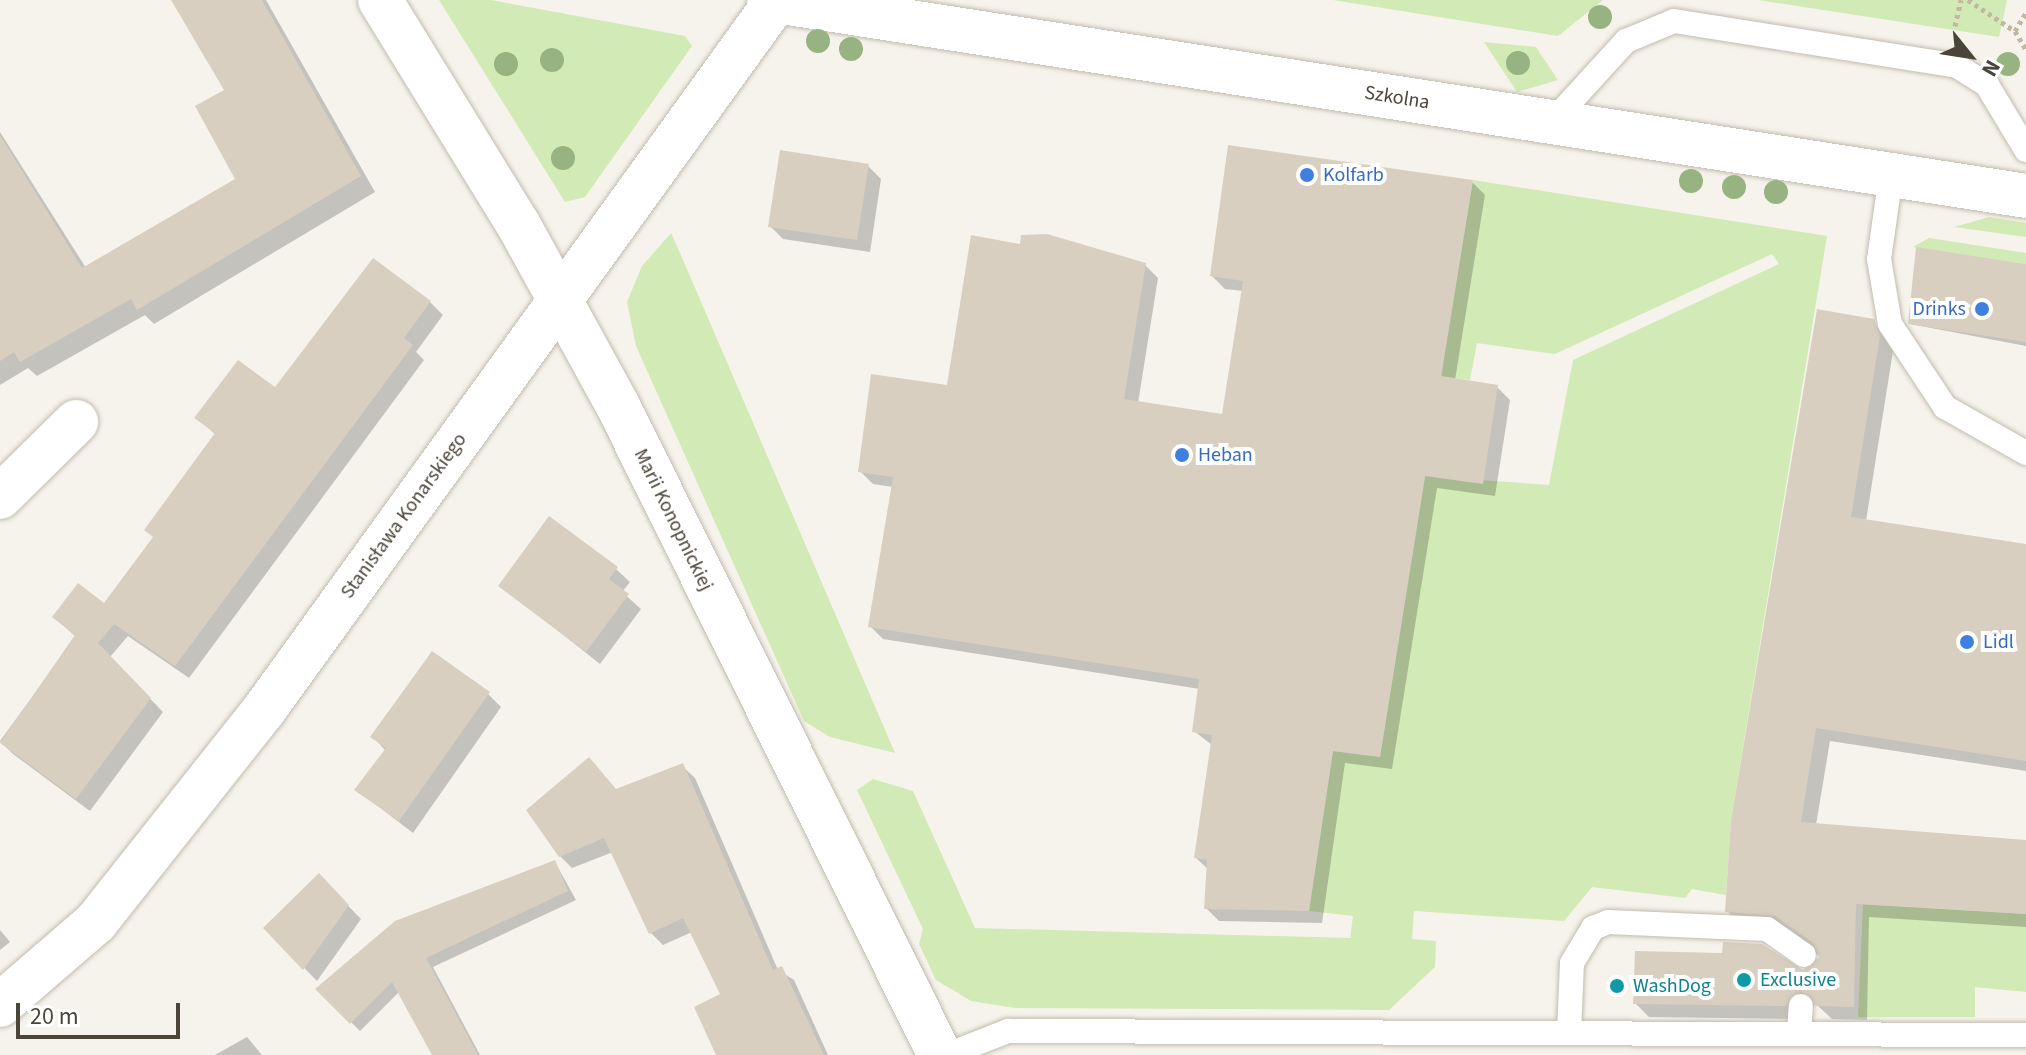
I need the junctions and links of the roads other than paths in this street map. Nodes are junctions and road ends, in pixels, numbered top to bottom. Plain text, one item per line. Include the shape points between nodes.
1 (380, 0) edge
2 (774, 0) edge
3 (1552, 122) junction
4 (2026, 150) edge
5 (1891, 175) junction
6 (2026, 196) edge
7 (560, 301) junction
8 (76, 422) dead end
9 (2026, 453) edge
10 (0, 497) edge
11 (1804, 955) dead end
12 (0, 1005) edge
13 (1801, 1006) dead end
14 (1569, 1032) junction
15 (1799, 1032) junction
16 (2026, 1035) edge
17 (940, 1055) edge
18 (947, 1055) edge

1 - 7 street, Marii Konopnickiej
2 - 3 street, Szkolna
2 - 7 street, Stanisława Konarskiego
3 - 4 lane via 1626,41 1674,21 1957,66 1987,85
3 - 5 street, Szkolna
5 - 6 street, Szkolna
5 - 9 lane via 1879,259 1890,324 1945,407
7 - 12 street, Stanisława Konarskiego via 143,867 96,922
7 - 17 street, Marii Konopnickiej
8 - 10 street
11 - 14 lane via 1767,929 1608,922 1593,928 1572,963
13 - 15 lane
14 - 15 lane
14 - 18 lane via 1008,1031
15 - 16 lane

